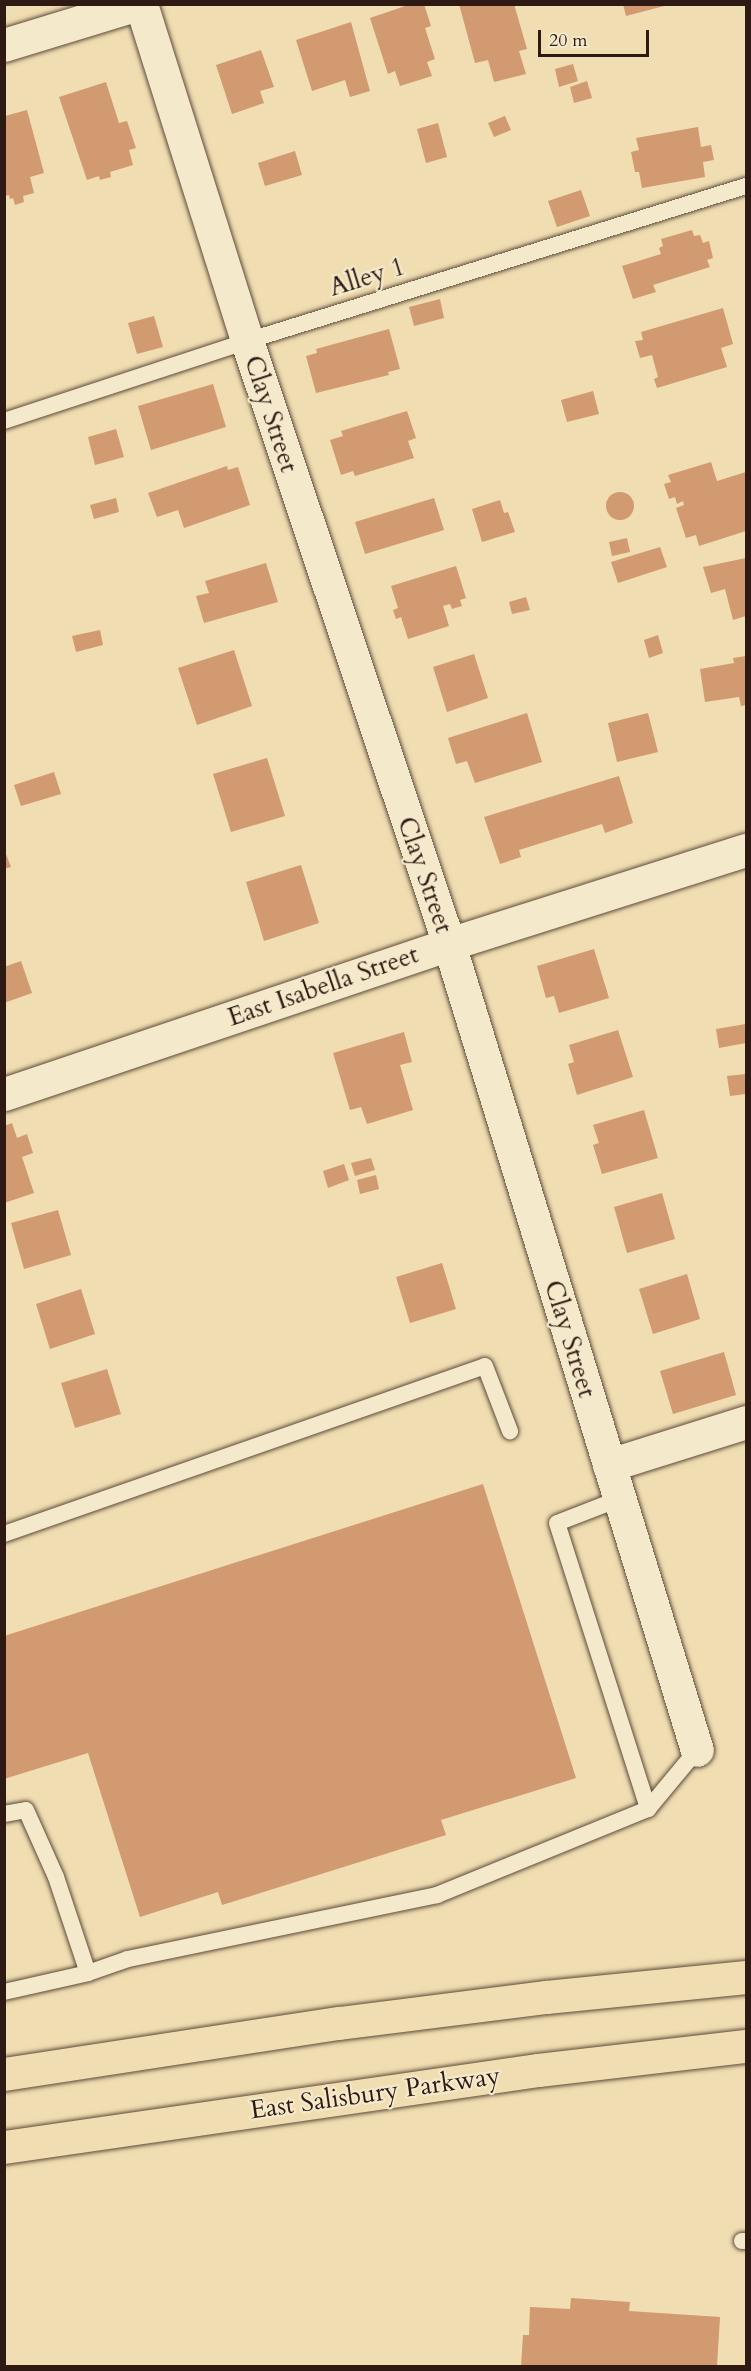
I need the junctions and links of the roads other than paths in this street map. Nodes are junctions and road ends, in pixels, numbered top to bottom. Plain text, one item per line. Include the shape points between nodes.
1 (139, 4) edge
2 (4, 45) edge
3 (747, 186) edge
4 (247, 341) junction
5 (4, 421) edge
6 (747, 850) edge
7 (448, 944) junction
8 (4, 1094) edge
9 (747, 1422) edge
10 (510, 1431) dead end
11 (609, 1465) junction
12 (619, 1499) junction
13 (4, 1534) edge
14 (697, 1750) joint
15 (648, 1809) junction
16 (4, 1814) edge
17 (88, 1973) junction
18 (747, 1977) edge
19 (4, 1992) edge
20 (747, 2046) edge
21 (4, 2074) edge
22 (4, 2147) edge

1 - 2 street
1 - 4 street, Clay Street
3 - 4 lane, Alley 1
4 - 5 lane, Alley 1
4 - 7 street, Clay Street
6 - 7 street, East Isabella Street
7 - 8 street, East Isabella Street
7 - 11 street, Clay Street
9 - 11 street
10 - 13 lane via 485,1366
11 - 12 street, Clay Street
12 - 14 street, Clay Street
12 - 15 lane via 557,1523
14 - 15 lane
15 - 17 lane via 436,1895 128,1959
16 - 17 lane via 26,1810 56,1877
17 - 19 lane
18 - 21 main road via 362,2020
20 - 22 main road, East Salisbury Parkway via 526,2072

